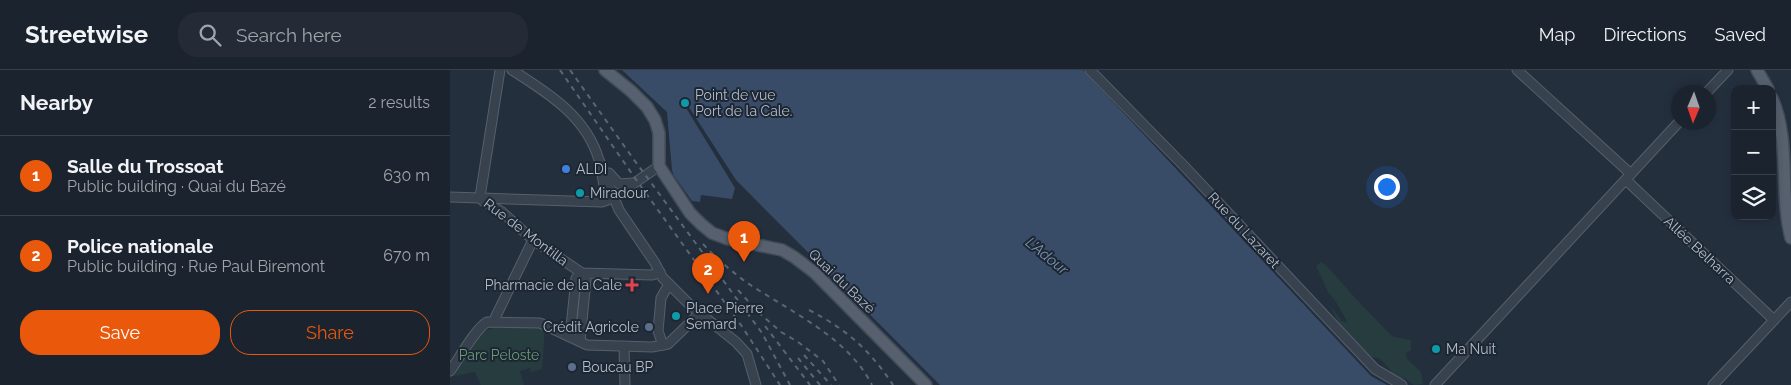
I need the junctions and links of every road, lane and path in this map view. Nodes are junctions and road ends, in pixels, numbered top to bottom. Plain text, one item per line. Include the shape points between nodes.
1 (500, 70) edge
2 (512, 70) edge
3 (606, 70) edge
4 (1090, 70) edge
5 (1517, 70) edge
6 (1728, 70) edge
7 (1757, 70) edge
8 (1714, 85) edge
9 (1766, 85) edge
10 (1776, 107) edge
11 (1672, 130) edge
12 (600, 162) junction
13 (659, 166) junction
14 (1628, 177) junction
15 (635, 183) junction
16 (450, 197) edge
17 (480, 197) junction
18 (613, 198) junction
19 (1791, 238) edge
20 (533, 240) junction
21 (660, 272) junction
22 (582, 273) junction
23 (669, 284) junction
24 (1791, 302) edge
25 (699, 314) junction
26 (1774, 320) junction
27 (495, 322) junction
28 (570, 337) junction
29 (580, 341) junction
30 (663, 345) junction
31 (624, 346) junction
32 (450, 371) edge
33 (625, 385) edge
34 (756, 385) edge
35 (926, 385) edge
36 (1402, 385) edge
37 (1435, 385) edge
38 (1713, 385) edge

1 - 17 street
2 - 12 street via 568,110 588,135
3 - 13 main road via 647,107 655,120 659,133
4 - 36 street, Rue du Lazaret via 1185,166 1375,369
5 - 14 street, Allée Belharra
6 - 8 street
7 - 9 main road
10 - 19 main road via 1783,132 1786,214
11 - 14 street
12 - 15 street via 616,183
12 - 18 street via 606,195
13 - 15 street
13 - 35 main road, Quai du Bazé via 700,224 728,239 782,250 794,257 815,273
14 - 26 street, Allée Belharra
14 - 37 street
15 - 18 street
16 - 17 street
17 - 18 street via 602,202
17 - 20 street, Rue de Montilla
18 - 21 street
20 - 22 street, Rue de Montilla
20 - 27 street
21 - 22 street, Rue de Montilla via 652,275
21 - 23 street
22 - 28 street via 576,278
22 - 29 street via 586,280
23 - 25 street
23 - 30 street via 661,298 658,331
24 - 26 street
25 - 30 street
25 - 34 street via 747,354
26 - 38 street
27 - 28 street via 540,323
27 - 32 street via 484,324
28 - 29 street
29 - 31 street via 587,345
30 - 31 street
31 - 33 street

